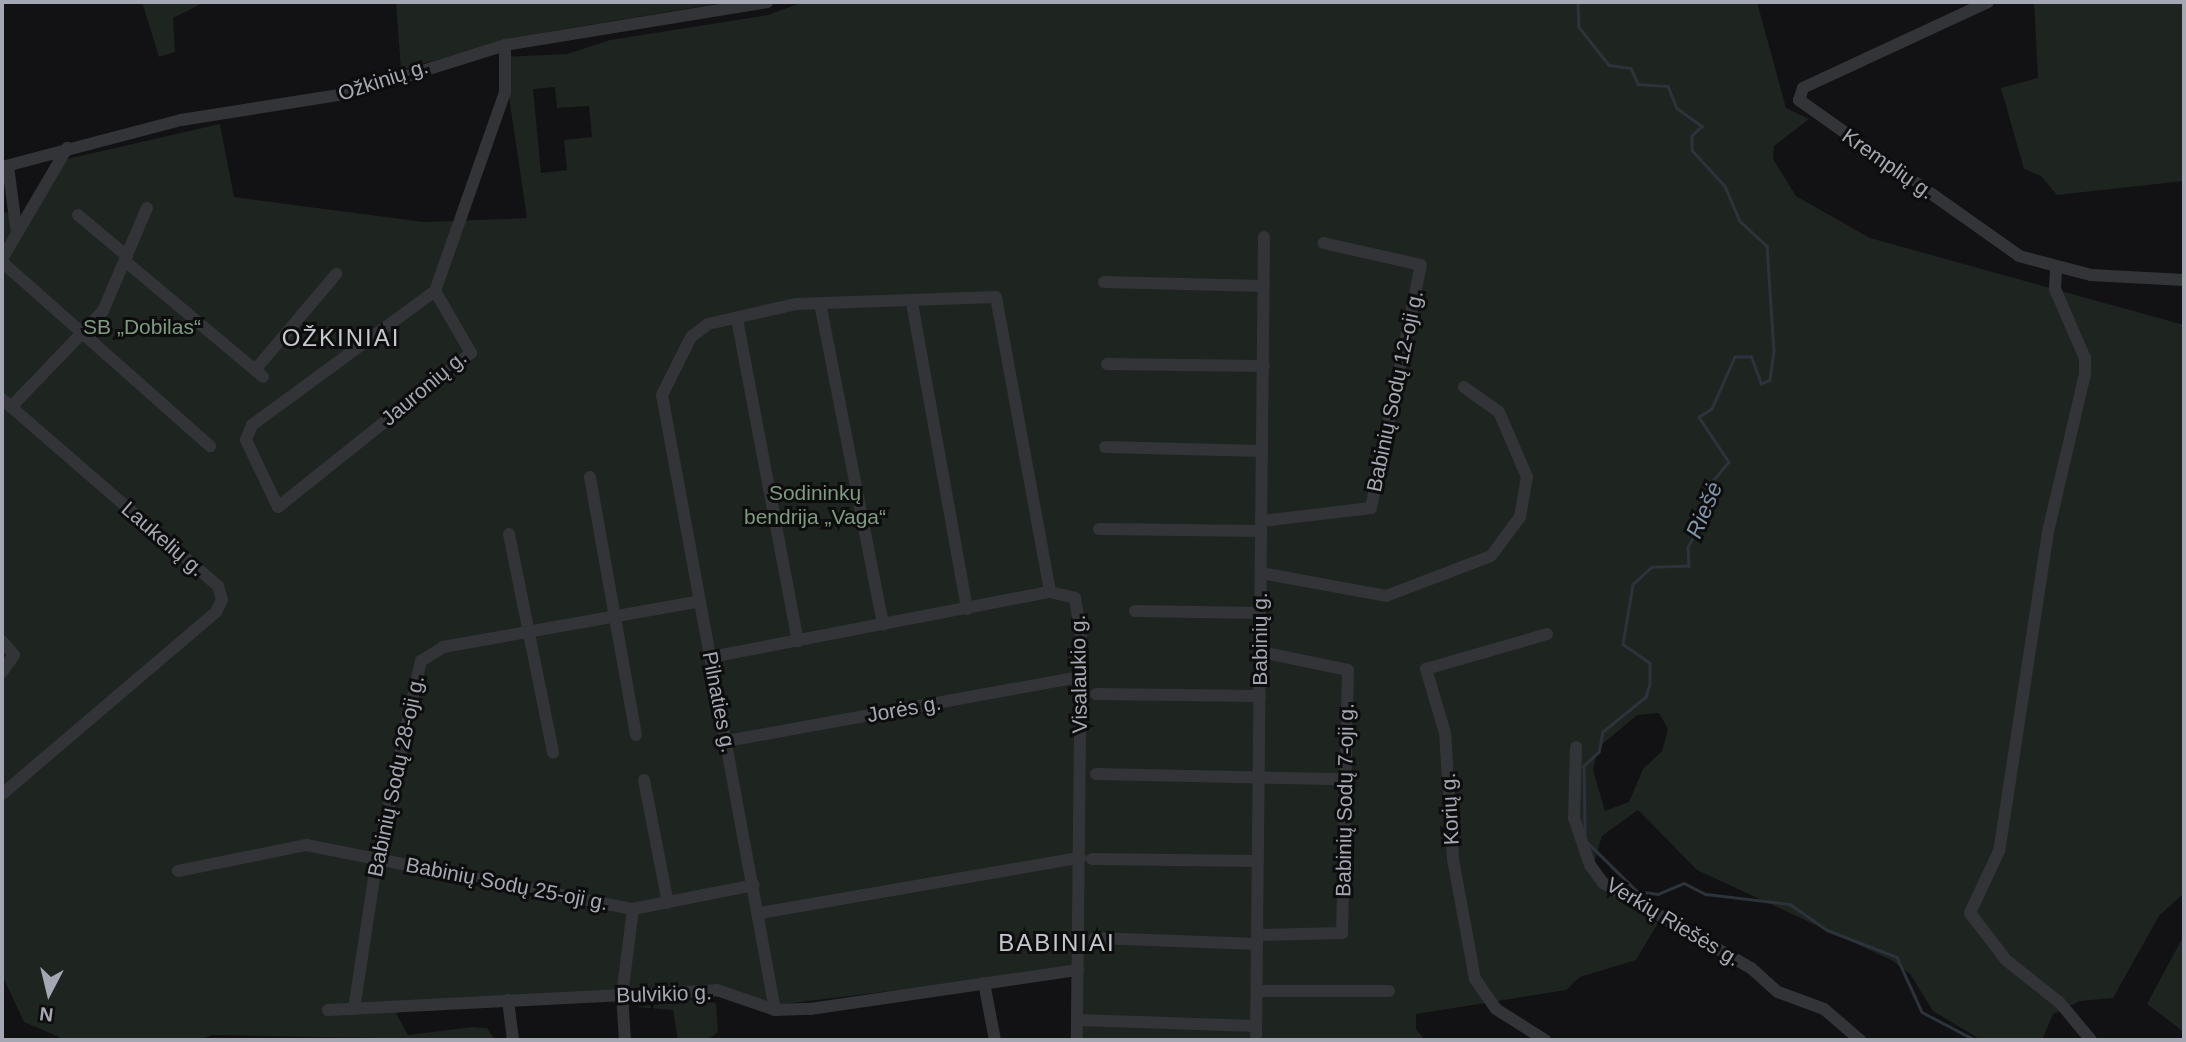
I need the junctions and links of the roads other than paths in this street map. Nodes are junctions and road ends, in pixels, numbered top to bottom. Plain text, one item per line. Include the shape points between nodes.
1 (766, 2) edge
2 (1988, 2) edge
3 (505, 45) junction
4 (67, 148) junction
5 (7, 170) edge
6 (147, 208) dead end
7 (78, 215) dead end
8 (16, 227) junction
9 (1264, 237) dead end
10 (1323, 243) dead end
11 (127, 258) junction
12 (2, 261) edge
13 (2056, 270) junction
14 (336, 274) dead end
15 (2184, 279) edge
16 (1104, 282) dead end
17 (1264, 286) junction
18 (435, 292) junction
19 (820, 303) junction
20 (912, 303) junction
21 (737, 319) junction
22 (80, 333) junction
23 (1107, 364) dead end
24 (1264, 366) junction
25 (1464, 387) dead end
26 (6, 403) edge
27 (210, 446) dead end
28 (1105, 447) dead end
29 (1261, 451) junction
30 (590, 477) dead end
31 (1261, 526) junction
32 (1099, 529) dead end
33 (509, 534) dead end
34 (1261, 573) junction
35 (1050, 592) junction
36 (700, 601) junction
37 (967, 609) junction
38 (1135, 611) dead end
39 (1260, 613) junction
40 (614, 616) junction
41 (883, 625) junction
42 (531, 631) junction
43 (1547, 634) dead end
44 (798, 640) junction
45 (2, 641) edge
46 (1261, 652) junction
47 (711, 657) junction
48 (2, 673) edge
49 (1080, 677) junction
50 (1096, 694) dead end
51 (1260, 696) junction
52 (636, 735) dead end
53 (727, 741) junction
54 (1576, 747) dead end
55 (553, 753) dead end
56 (1096, 774) dead end
57 (1260, 778) junction
58 (1345, 779) junction
59 (644, 780) dead end
60 (2, 794) edge
61 (1086, 858) junction
62 (377, 859) junction
63 (1258, 861) junction
64 (178, 871) dead end
65 (754, 885) junction
66 (668, 903) junction
67 (632, 909) junction
68 (760, 913) junction
69 (1095, 938) dead end
70 (1257, 939) junction
71 (1078, 970) junction
72 (984, 983) junction
73 (1257, 991) junction
74 (1389, 991) dead end
75 (622, 995) junction
76 (508, 1000) junction
77 (354, 1009) junction
78 (328, 1010) dead end
79 (775, 1010) junction
80 (1077, 1020) junction
81 (1256, 1026) junction
82 (513, 1040) edge
83 (625, 1040) edge
84 (995, 1040) edge
85 (1077, 1040) edge
86 (1256, 1040) edge
87 (1545, 1040) edge
88 (1860, 1040) edge
89 (2091, 1040) edge

1 - 3 street, Ožkinių g.
2 - 13 street, Kremplių g. via 1798,96 2019,256
3 - 4 street, Ožkinių g. via 352,93 181,120
3 - 18 street via 505,92
4 - 5 street, Ožkinių g.
4 - 8 street
5 - 8 street
6 - 11 street
7 - 11 street
8 - 12 street
9 - 17 street, Babinių g.
10 - 31 street, Babinių Sodų 12-oji g. via 1421,265 1371,508
11 - 14 street via 259,373
11 - 22 street via 103,311
12 - 22 street
13 - 15 street, Kremplių g.
13 - 89 street via 2055,289 2085,358 2085,374 2048,533 1999,851 1970,913 2006,960 2062,1005
16 - 17 street
17 - 24 street, Babinių g.
18 - 18 street, Jauronių g. via 471,353 278,507 246,440 252,425
19 - 20 street
19 - 21 street
19 - 41 street
20 - 35 street via 996,297
20 - 37 street
21 - 36 street, Pilnaties g. via 708,324 691,337 662,395
21 - 44 street
22 - 26 street
22 - 27 street
23 - 24 street
24 - 29 street, Babinių g.
25 - 34 street via 1499,412 1527,477 1520,517 1491,556 1386,596
26 - 60 street, Laukelių g. via 218,586 222,600 216,611
28 - 29 street
29 - 31 street, Babinių g.
30 - 40 street
31 - 32 street
31 - 34 street, Babinių g.
33 - 42 street
34 - 39 street, Babinių g.
35 - 37 street, Visalaukio g.
35 - 49 street, Visalaukio g. via 1070,593 1078,604
36 - 40 street, Babinių Sodų 28-oji g.
36 - 47 street, Pilnaties g.
37 - 41 street, Visalaukio g.
38 - 39 street
39 - 46 street, Babinių g.
40 - 42 street, Babinių Sodų 28-oji g.
40 - 52 street
41 - 44 street, Visalaukio g.
42 - 55 street
42 - 62 street, Babinių Sodų 28-oji g. via 443,647 421,661
43 - 87 street, Korių g. via 1426,669 1445,733 1453,859 1475,979 1496,1009
44 - 47 street, Visalaukio g.
45 - 48 street via 14,655
46 - 51 street, Babinių g.
46 - 58 street, Babinių Sodų 7-oji g. via 1346,666
47 - 53 street, Pilnaties g.
49 - 53 street, Jorės g.
49 - 61 street, Visalaukio g.
50 - 51 street
51 - 57 street, Babinių g.
53 - 65 street, Pilnaties g.
54 - 88 street, Verkių Riešės g. via 1574,818 1580,843 1603,883 1751,968 1778,992 1824,1009
56 - 57 street
57 - 58 street
57 - 63 street, Babinių g.
58 - 70 street, Babinių Sodų 7-oji g. via 1342,933
59 - 66 street
61 - 63 street
61 - 68 street
61 - 71 street, Visalaukio g.
62 - 64 street, Babinių Sodų 25-oji g. via 306,845
62 - 67 street, Babinių Sodų 25-oji g.
62 - 77 street, Babinių Sodų 28-oji g.
63 - 70 street, Babinių g.
65 - 66 street, Babinių Sodų 25-oji g.
65 - 68 street, Pilnaties g.
66 - 67 street, Babinių Sodų 25-oji g.
67 - 75 street
68 - 79 street, Pilnaties g.
69 - 70 street
70 - 73 street, Babinių g.
71 - 72 street, Bulvikio g.
71 - 80 street, Visalaukio g.
72 - 79 street, Bulvikio g.
72 - 84 street
73 - 74 street
73 - 81 street, Babinių g.
75 - 76 street, Bulvikio g.
75 - 79 street, Bulvikio g. via 717,990
75 - 83 street
76 - 77 street, Bulvikio g.
76 - 82 street
77 - 78 street, Bulvikio g.
80 - 81 street
80 - 85 street, Visalaukio g.
81 - 86 street, Babinių g.

